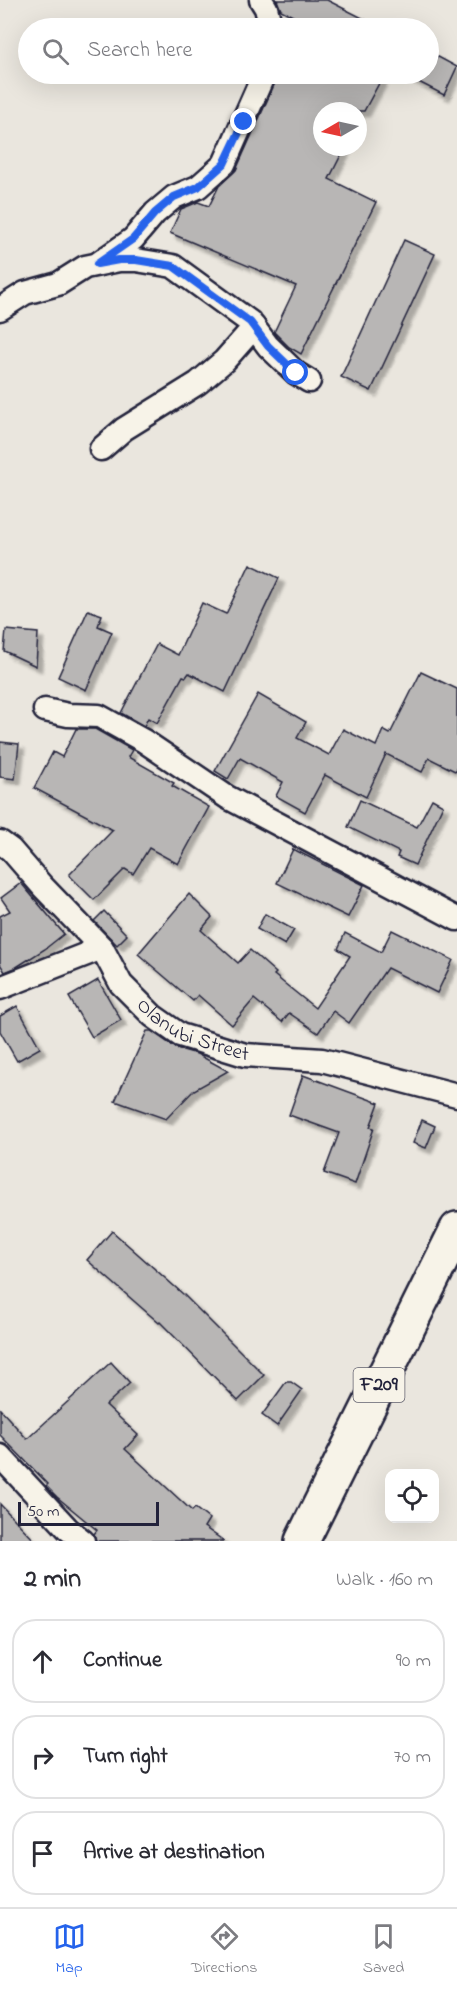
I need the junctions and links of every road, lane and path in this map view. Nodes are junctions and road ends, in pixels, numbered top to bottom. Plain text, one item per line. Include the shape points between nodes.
1 (261, 0) edge
2 (268, 18) edge
3 (260, 84) edge
4 (97, 264) junction
5 (0, 309) edge
6 (254, 327) junction
7 (309, 381) dead end
8 (101, 449) dead end
9 (45, 710) dead end
10 (0, 842) edge
11 (457, 919) edge
12 (102, 948) junction
13 (0, 988) edge
14 (457, 1095) edge
15 (457, 1229) edge
16 (0, 1456) edge
17 (83, 1541) edge
18 (302, 1541) edge

1 - 2 street
3 - 4 street via 224,164 198,187 174,197 133,239
4 - 5 street via 58,284 25,293
4 - 6 street via 136,260 173,266
6 - 7 street via 268,346
6 - 8 street via 224,362 198,383 124,429
9 - 11 street via 99,716 227,796
10 - 12 street, Olanubi Street
12 - 13 street
12 - 14 street, Olanubi Street via 121,984 153,1016 180,1035 245,1055 322,1060
15 - 18 main road, F209
16 - 17 street

